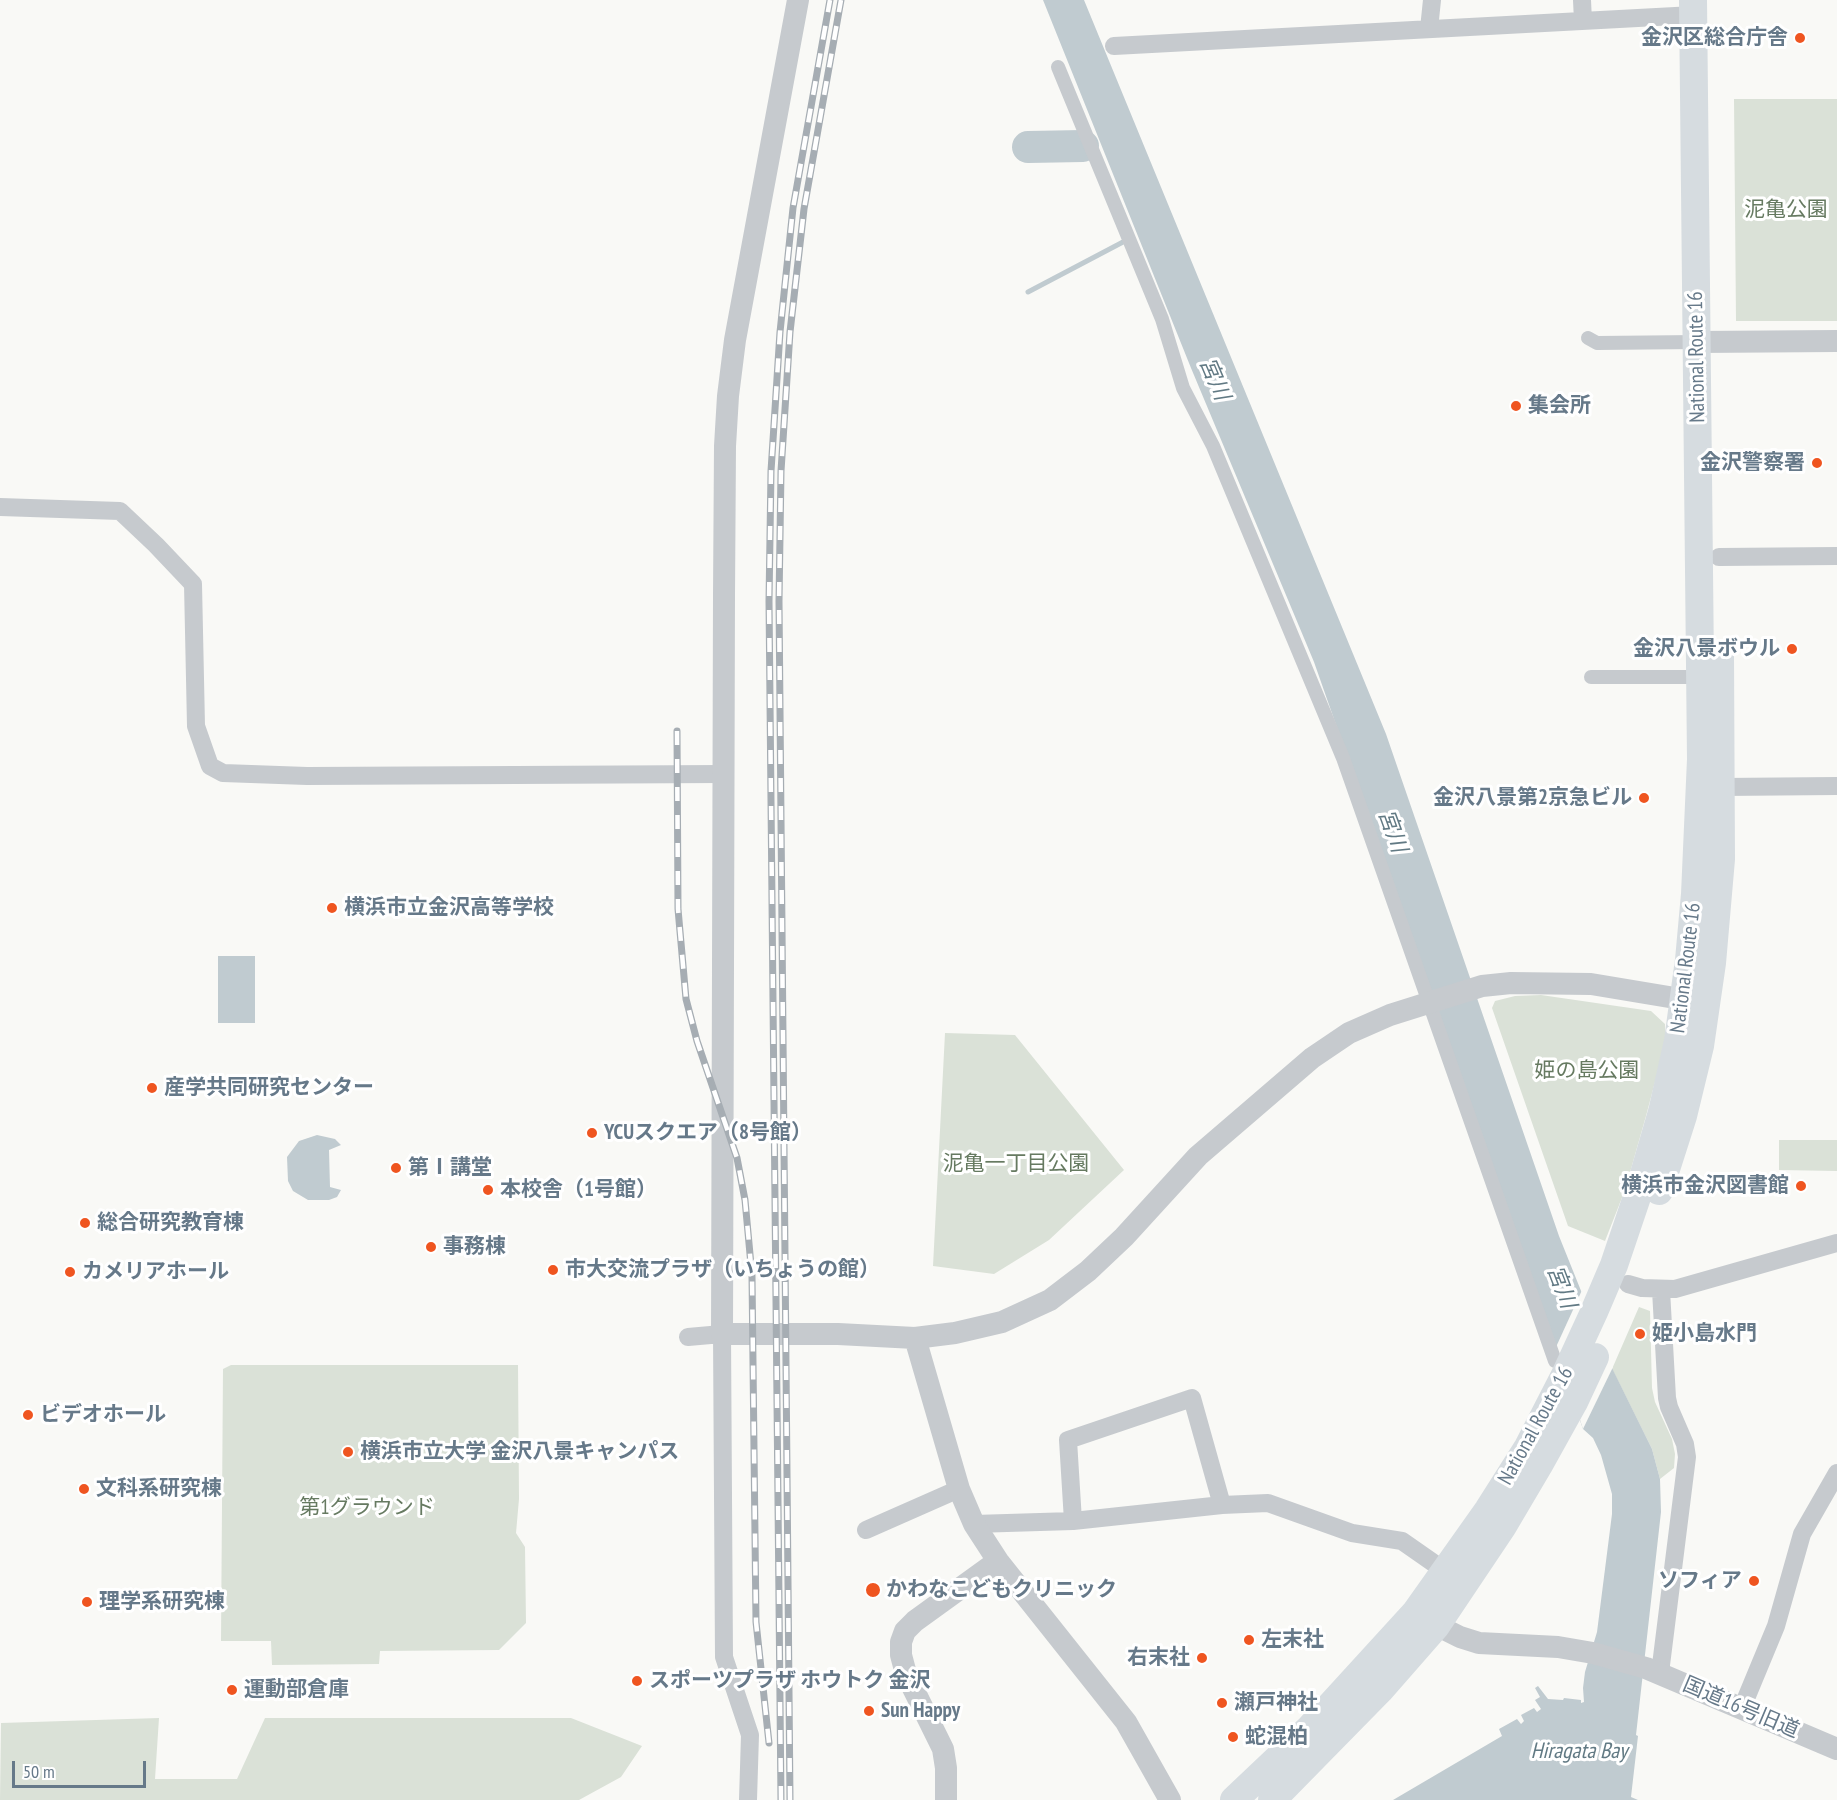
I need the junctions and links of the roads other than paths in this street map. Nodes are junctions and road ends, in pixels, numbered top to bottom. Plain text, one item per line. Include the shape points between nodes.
1 (798, 0) edge
2 (1432, 0) edge
3 (1582, 0) edge
4 (1700, 5) edge
5 (1583, 21) junction
6 (1429, 29) junction
7 (1114, 46) dead end
8 (1058, 67) dead end
9 (1588, 338) dead end
10 (1837, 341) edge
11 (1707, 342) junction
12 (0, 507) edge
13 (1837, 556) edge
14 (1719, 557) junction
15 (1591, 677) dead end
16 (1700, 677) junction
17 (723, 774) junction
18 (1837, 786) edge
19 (1721, 787) junction
20 (1696, 1001) junction
21 (1431, 1002) junction
22 (1837, 1243) edge
23 (1628, 1284) junction
24 (1661, 1290) junction
25 (722, 1334) junction
26 (688, 1337) dead end
27 (915, 1338) junction
28 (1560, 1368) junction
29 (1837, 1473) edge
30 (958, 1489) junction
31 (1222, 1505) junction
32 (1073, 1521) junction
33 (974, 1524) junction
34 (866, 1530) dead end
35 (998, 1561) junction
36 (1445, 1571) junction
37 (1426, 1620) junction
38 (1653, 1670) junction
39 (1742, 1708) junction
40 (1837, 1749) edge
41 (748, 1800) edge
42 (946, 1800) edge
43 (1170, 1800) edge
44 (1234, 1800) edge
45 (1272, 1800) edge

1 - 17 street via 728,396
2 - 6 street
3 - 5 street
4 - 5 street
4 - 11 highway, National Route 16
5 - 6 street
6 - 7 street
8 - 21 street via 1162,319 1182,388 1214,446 1343,758
9 - 11 street via 1597,343
10 - 11 street
11 - 14 highway, National Route 16
11 - 16 highway, National Route 16
12 - 17 street via 120,511 193,584 196,726 210,766 223,773
13 - 14 street
14 - 19 highway, National Route 16
15 - 16 street
16 - 20 highway, National Route 16
17 - 25 street
18 - 19 street
19 - 20 highway, National Route 16 via 1719,898
20 - 21 street via 1591,984 1511,983 1477,987
20 - 23 highway, National Route 16 via 1700,1046 1683,1116
20 - 28 highway, National Route 16 via 1678,1041 1662,1112 1614,1265 1594,1312
21 - 27 street via 1349,1033 1312,1058 1198,1156 1124,1237 1050,1300 1002,1322
21 - 28 street
22 - 24 street
23 - 24 street
23 - 37 highway, National Route 16 via 1574,1402 1503,1526
24 - 38 street via 1667,1398 1687,1457
25 - 26 street
25 - 27 street
25 - 41 street via 724,1657 750,1735
27 - 30 street
28 - 36 highway, National Route 16 via 1527,1447
29 - 39 street via 1802,1534 1776,1626
30 - 33 street
30 - 34 street
31 - 32 street
31 - 32 street via 1192,1398 1068,1440
31 - 36 street via 1268,1503 1352,1533 1402,1541
32 - 33 street
33 - 35 street
35 - 42 street via 915,1621 901,1642 906,1674 943,1749
35 - 43 street via 1126,1722
36 - 37 highway, National Route 16
37 - 38 street, 国道16号旧道 via 1479,1643 1558,1647
37 - 44 highway, National Route 16
37 - 45 highway, National Route 16 via 1343,1729
38 - 39 street, 国道16号旧道
39 - 40 street, 国道16号旧道

